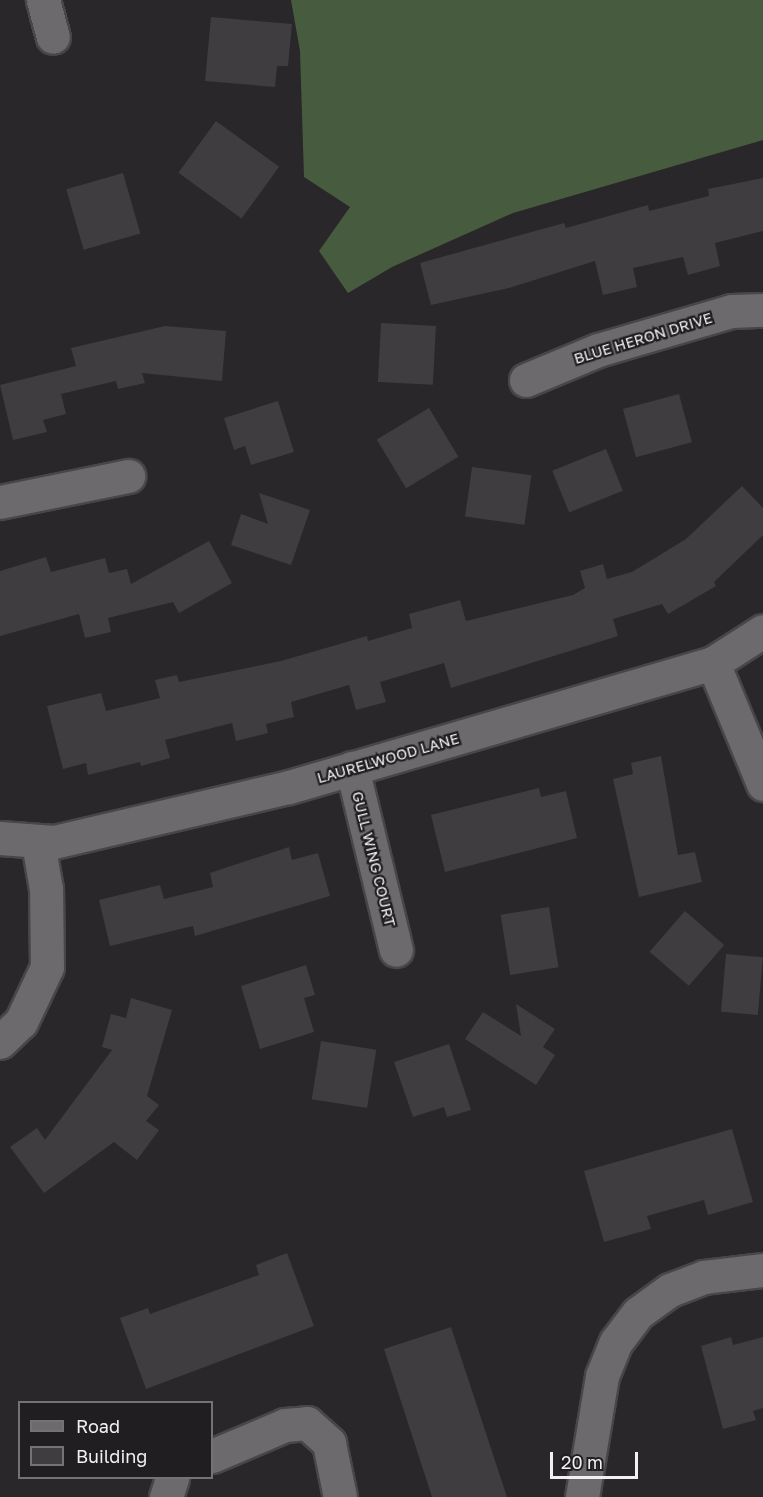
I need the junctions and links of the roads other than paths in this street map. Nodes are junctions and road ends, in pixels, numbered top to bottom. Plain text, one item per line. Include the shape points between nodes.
1 (43, 0) edge
2 (53, 37) dead end
3 (763, 310) edge
4 (526, 380) dead end
5 (128, 476) dead end
6 (0, 502) edge
7 (763, 631) edge
8 (712, 663) junction
9 (352, 768) junction
10 (763, 784) edge
11 (0, 838) edge
12 (38, 842) junction
13 (396, 950) dead end
14 (0, 1042) edge
15 (763, 1270) edge
16 (213, 1456) edge
17 (172, 1479) edge
18 (166, 1497) edge
19 (340, 1497) edge
20 (582, 1497) edge

1 - 2 street
3 - 4 street, BLUE HERON DRIVE via 731,311 609,347
5 - 6 street
7 - 8 street, LAURELWOOD LANE
8 - 9 street, LAURELWOOD LANE
8 - 10 street
9 - 12 street, LAURELWOOD LANE via 54,842
9 - 13 street, GULL WING COURT
11 - 12 street, LAURELWOOD LANE
12 - 14 street via 46,889 47,967 38,995 21,1022
15 - 20 street via 704,1277 670,1290 638,1313 616,1342 602,1376
16 - 19 street via 285,1425 307,1423 329,1443
17 - 18 street

